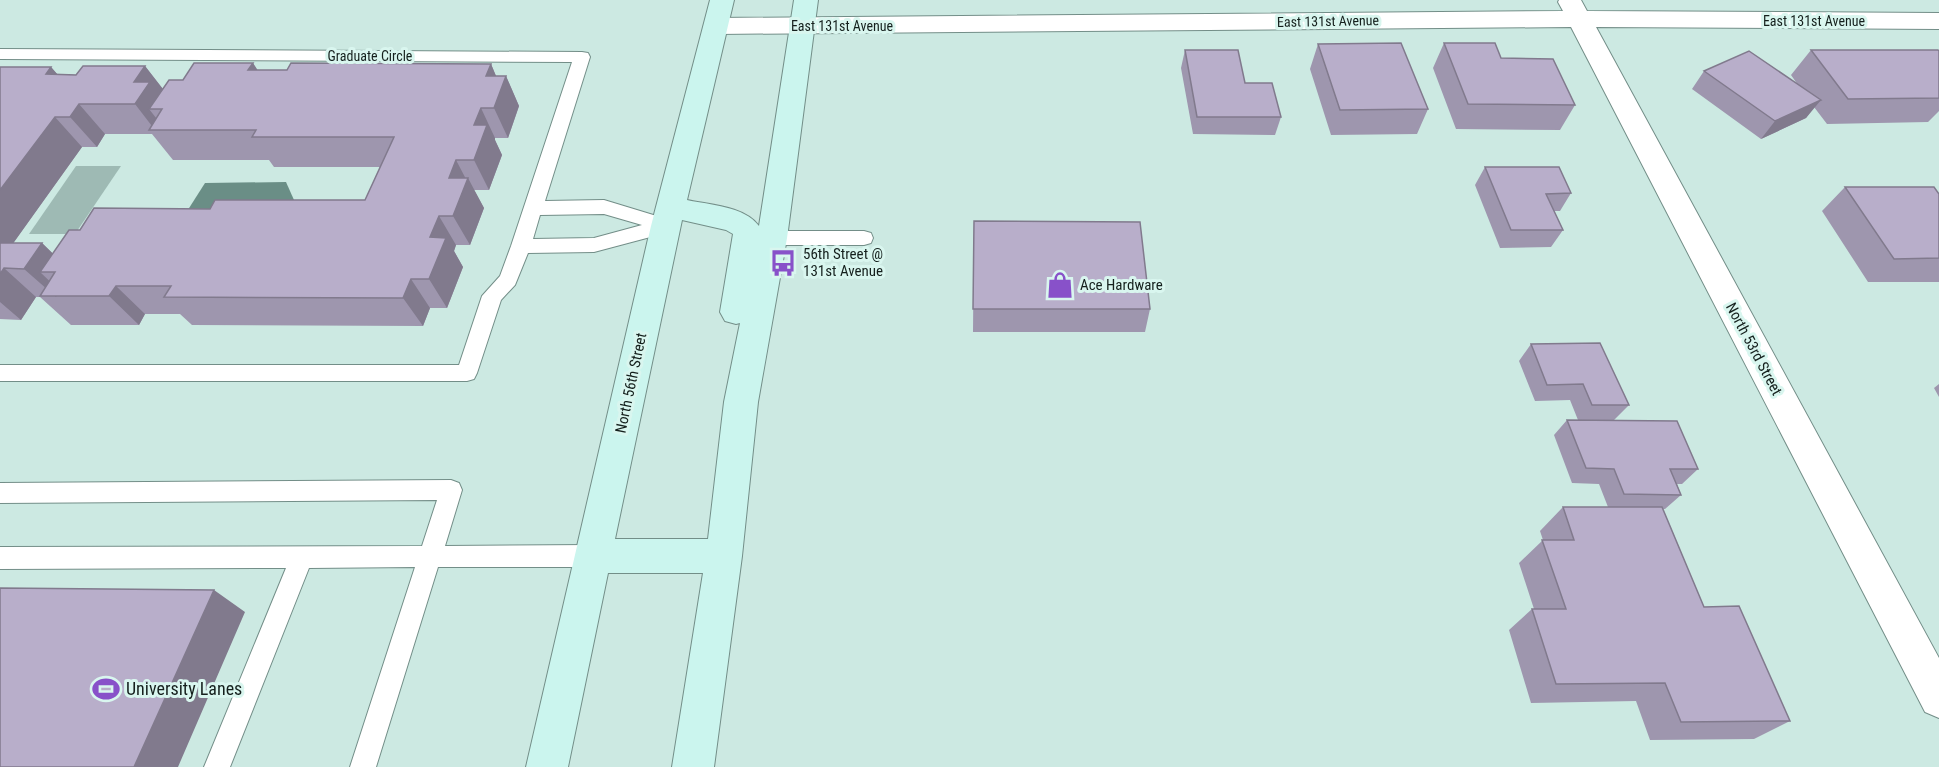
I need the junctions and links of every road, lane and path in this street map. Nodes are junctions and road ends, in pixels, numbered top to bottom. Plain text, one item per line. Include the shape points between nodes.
1 (1574, 10) edge
2 (719, 13) edge
3 (804, 13) edge
4 (1939, 21) edge
5 (0, 54) edge
6 (533, 208) junction
7 (669, 217) junction
8 (772, 238) junction
9 (864, 238) dead end
10 (521, 246) junction
11 (0, 373) edge
12 (741, 402) junction
13 (0, 493) edge
14 (724, 555) junction
15 (593, 556) junction
16 (430, 557) junction
17 (0, 558) edge
18 (302, 558) junction
19 (1939, 698) edge
20 (218, 767) edge
21 (363, 767) edge
22 (547, 767) edge
23 (693, 767) edge

1 - 3 street, East 131st Avenue
1 - 4 street, East 131st Avenue
1 - 19 street, North 53rd Street
2 - 3 street, East 131st Avenue
2 - 7 main road, North 56th Street
3 - 8 main road
5 - 6 lane, Graduate Circle via 582,57
6 - 7 lane via 604,207
6 - 10 lane, Graduate Circle
7 - 10 lane via 594,244
7 - 12 main road via 733,221 748,233 730,355
7 - 15 main road, North 56th Street
8 - 9 lane
8 - 12 main road
10 - 11 lane, Graduate Circle via 508,280 492,296 467,373
12 - 14 main road
13 - 16 lane via 451,490
14 - 15 main road
14 - 23 main road
15 - 16 lane
15 - 22 main road, North 56th Street
16 - 18 lane
16 - 21 lane
17 - 18 lane
18 - 20 lane

